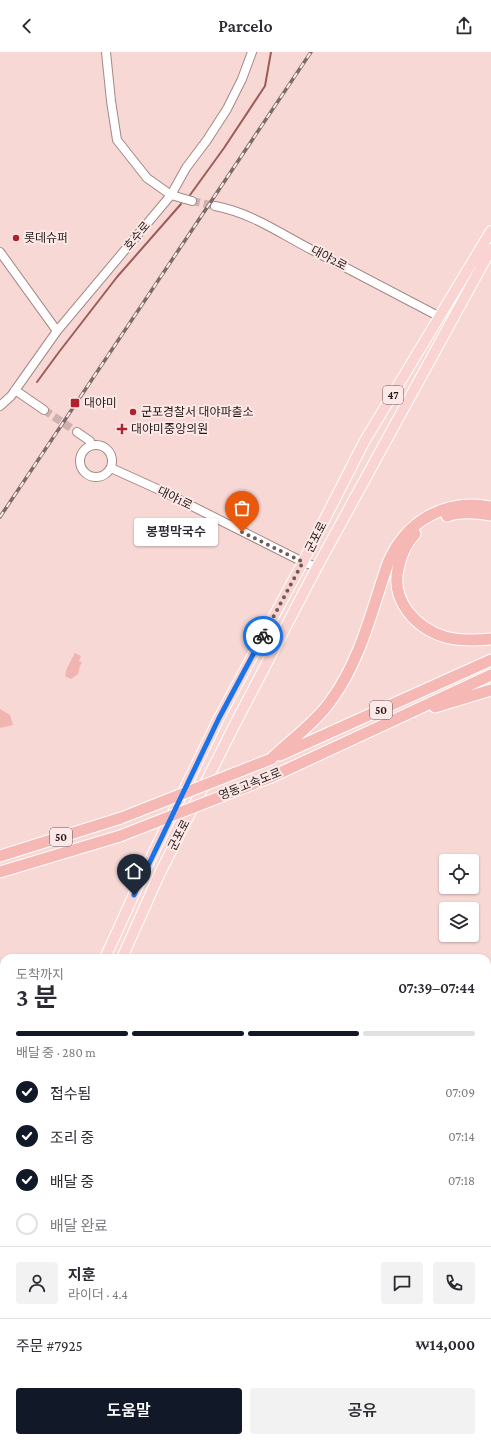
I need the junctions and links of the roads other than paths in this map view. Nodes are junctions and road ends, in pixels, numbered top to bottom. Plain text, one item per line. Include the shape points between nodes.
1 (106, 52) edge
2 (252, 52) edge
3 (171, 195) junction
4 (192, 201) tunnel mouth
5 (215, 206) tunnel mouth
6 (491, 231) edge
7 (491, 249) edge
8 (0, 252) edge
9 (491, 261) edge
10 (468, 291) junction
11 (440, 317) junction
12 (57, 331) junction
13 (15, 390) junction
14 (0, 406) edge
15 (44, 410) tunnel mouth
16 (77, 432) tunnel mouth
17 (90, 446) junction
18 (111, 468) junction
19 (491, 507) edge
20 (491, 515) edge
21 (303, 562) junction
22 (317, 568) junction
23 (491, 639) edge
24 (491, 660) edge
25 (491, 675) edge
26 (491, 690) edge
27 (393, 720) junction
28 (271, 759) junction
29 (0, 856) edge
30 (0, 872) edge
31 (107, 954) edge
32 (124, 954) edge

1 - 3 street via 117,140 147,178
2 - 3 street, 호수로 via 227,109 186,168
3 - 4 street
3 - 12 street, 호수로
5 - 11 street, 대야2로 via 241,213 270,226
6 - 11 main road, 군포로 / 47
7 - 10 main road, 군포로 / 47
8 - 12 street
9 - 10 main road, 군포로 / 47
10 - 22 main road, 군포로 / 47
11 - 21 main road, 군포로 / 47 via 364,442
12 - 13 street, 호수로
13 - 14 street, 호수로
13 - 15 street
16 - 17 street via 90,441
17 - 18 street via 101,445 109,451 112,459
17 - 18 street via 81,456 84,471 95,477 107,473
18 - 21 street, 대야1로
19 - 28 highway via 478,504 452,506 433,513 404,536 388,563 357,654 332,700 308,726
20 - 23 highway via 454,514 436,520 410,540 400,555 396,576 399,597 410,615 426,628 446,637
21 - 22 street, 대야1로
21 - 31 main road, 군포로 / 47 via 219,718
22 - 32 main road, 군포로 / 47 via 159,875
24 - 28 highway, 영동고속도로 / 50
25 - 27 highway, 영동고속도로 / 50
26 - 27 highway
27 - 30 highway, 영동고속도로 / 50, bridge via 270,777 120,836
28 - 29 highway, 영동고속도로 / 50, bridge via 121,818

